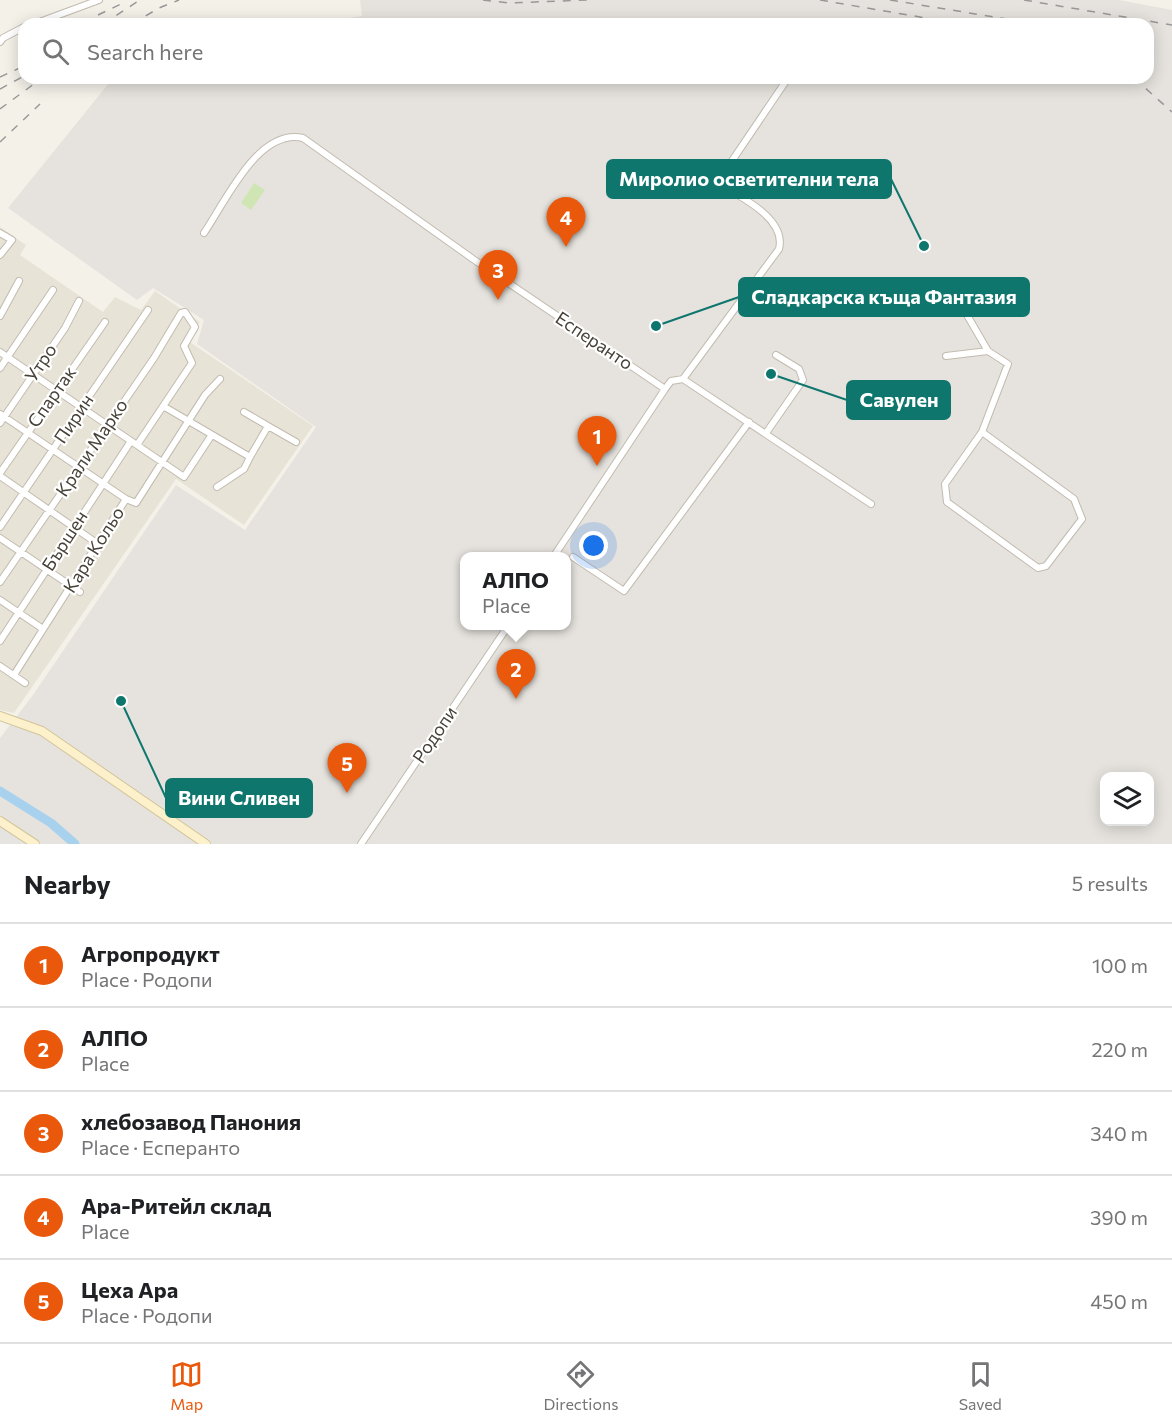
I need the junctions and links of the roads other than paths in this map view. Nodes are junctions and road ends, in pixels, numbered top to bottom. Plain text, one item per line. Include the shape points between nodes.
1 (99, 0) edge
2 (50, 18) edge
3 (18, 30) edge
4 (0, 42) edge
5 (784, 84) edge
6 (0, 233) edge
7 (204, 233) dead end
8 (0, 255) edge
9 (19, 281) dead end
10 (53, 290) dead end
11 (79, 301) dead end
12 (148, 310) dead end
13 (967, 315) dead end
14 (0, 316) edge
15 (105, 322) dead end
16 (988, 351) junction
17 (0, 352) edge
18 (776, 354) dead end
19 (946, 356) dead end
20 (7, 357) junction
21 (0, 368) edge
22 (33, 375) junction
23 (220, 379) dead end
24 (683, 379) junction
25 (665, 388) junction
26 (57, 391) junction
27 (163, 406) junction
28 (82, 408) junction
29 (244, 412) dead end
30 (2, 418) edge
31 (187, 422) junction
32 (749, 422) junction
33 (108, 425) junction
34 (268, 426) junction
35 (982, 432) junction
36 (28, 433) junction
37 (766, 433) junction
38 (212, 436) junction
39 (131, 441) junction
40 (296, 442) dead end
41 (137, 445) junction
42 (53, 450) junction
43 (250, 457) junction
44 (161, 461) junction
45 (79, 467) junction
46 (0, 474) edge
47 (103, 483) junction
48 (217, 487) dead end
49 (24, 492) junction
50 (126, 499) junction
51 (871, 504) dead end
52 (50, 510) junction
53 (0, 527) edge
54 (74, 527) junction
55 (0, 538) edge
56 (98, 544) junction
57 (21, 552) junction
58 (557, 552) edge
59 (573, 557) dead end
60 (46, 569) junction
61 (0, 582) edge
62 (71, 586) junction
63 (80, 592) dead end
64 (0, 600) edge
65 (19, 612) junction
66 (43, 629) junction
67 (505, 630) edge
68 (0, 641) edge
69 (0, 666) edge
70 (14, 675) junction
71 (25, 683) dead end
72 (0, 716) edge
73 (0, 821) edge
74 (35, 844) edge
75 (206, 844) edge
76 (361, 844) edge

1 - 2 street
3 - 4 street
5 - 24 street via 717,183 774,223 780,234 779,249
6 - 8 street via 12,240
7 - 25 street, Есперанто via 258,153 268,144 292,135 303,138 436,234
9 - 14 street
10 - 20 street
11 - 22 street, Утро
12 - 28 street, Пирин
13 - 16 street
15 - 26 street, Спартак
16 - 19 street
16 - 35 street via 1008,364
17 - 20 street
18 - 37 street via 799,369 803,380
20 - 21 street
20 - 22 street
22 - 26 street
22 - 30 street, Утро
23 - 31 street, Кара Кольо
24 - 25 street via 671,381
24 - 32 street
25 - 58 street
26 - 28 street
26 - 36 street, Спартак
27 - 31 street
27 - 33 street, Крали Марко via 192,363 184,346 194,324 185,312
27 - 41 street
28 - 33 street
28 - 42 street, Пирин
29 - 34 street
30 - 36 street
31 - 38 street
31 - 44 street, Кара Кольо
32 - 37 street
32 - 59 street via 624,591
33 - 39 street
33 - 45 street, Крали Марко
34 - 40 street
34 - 43 street
35 - 35 street via 1074,499 1080,510 1082,519 1046,566 1038,568 947,502 945,484
36 - 42 street
36 - 46 street, Спартак
37 - 51 street
38 - 43 street
38 - 44 street via 184,477
39 - 41 street
39 - 47 street, Бършен
41 - 44 street
42 - 45 street
42 - 49 street, Пирин
43 - 48 street via 244,469
44 - 50 street, Кара Кольо via 136,503
45 - 47 street
45 - 52 street, Крали Марко
46 - 49 street
47 - 50 street
47 - 54 street, Бършен
49 - 52 street
49 - 53 street, Пирин
50 - 56 street, Кара Кольо
52 - 54 street
52 - 57 street, Крали Марко
54 - 56 street
54 - 60 street, Бършен
55 - 57 street
56 - 62 street, Кара Кольо
57 - 60 street
57 - 61 street, Крали Марко
60 - 62 street
60 - 65 street, Бършен
62 - 63 street
62 - 66 street, Кара Кольо
64 - 65 street
65 - 66 street
65 - 68 street, Бършен
66 - 70 street, Кара Кольо
67 - 76 street, Родопи
69 - 70 street
70 - 71 street
72 - 75 main road via 42,731
73 - 74 main road

